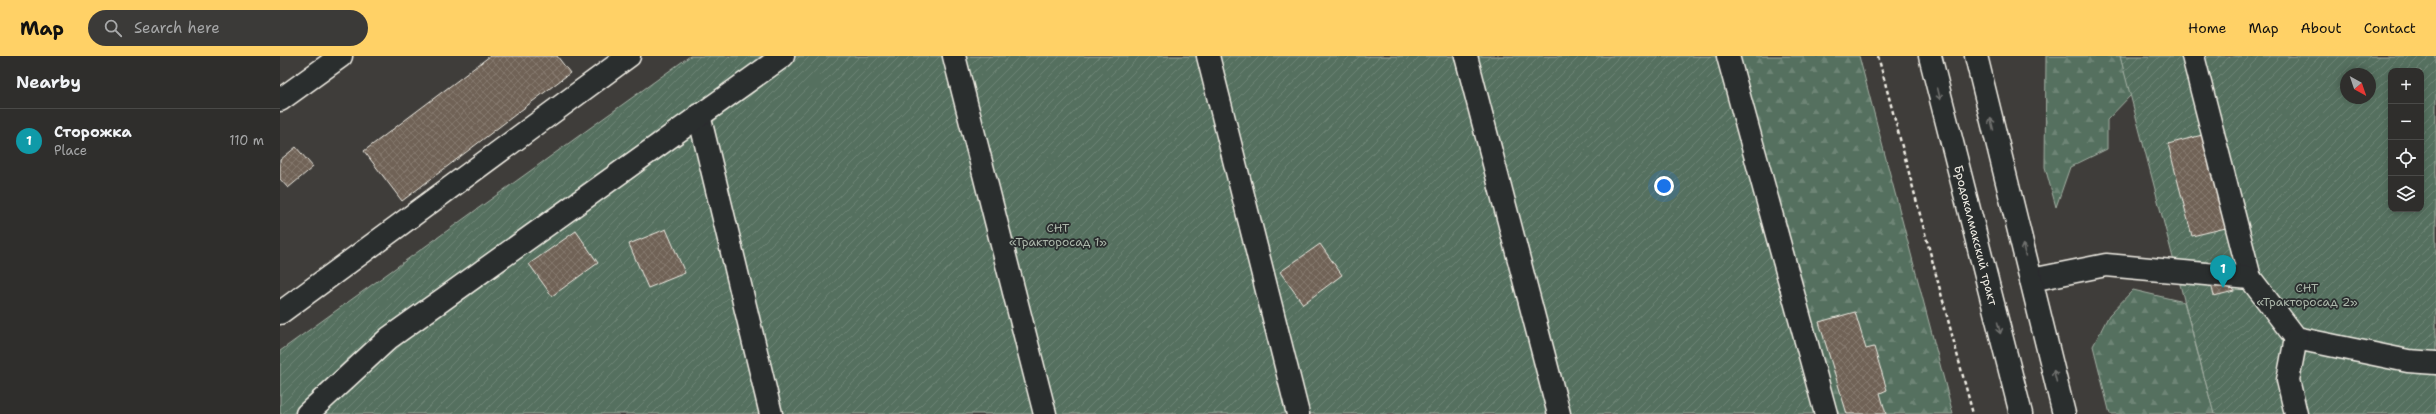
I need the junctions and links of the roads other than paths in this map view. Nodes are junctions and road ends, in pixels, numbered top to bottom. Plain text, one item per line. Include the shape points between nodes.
1 (341, 56) edge
2 (629, 56) edge
3 (782, 56) edge
4 (954, 56) edge
5 (1208, 56) edge
6 (1466, 56) edge
7 (1728, 56) edge
8 (1930, 56) edge
9 (1976, 56) edge
10 (2193, 56) edge
11 (280, 100) edge
12 (700, 115) junction
13 (2250, 278) junction
14 (2031, 280) junction
15 (280, 313) edge
16 (2296, 338) junction
17 (2436, 363) edge
18 (307, 414) edge
19 (771, 414) edge
20 (1045, 414) edge
21 (1298, 414) edge
22 (1559, 414) edge
23 (1826, 414) edge
24 (2021, 414) edge
25 (2064, 414) edge
26 (2296, 414) edge

1 - 11 street
2 - 15 street
3 - 12 street
4 - 20 street
5 - 21 street
6 - 22 street
7 - 23 street
8 -> 24 street, Бродокалмакский тракт
14 -> 9 street
10 - 13 street
12 - 18 street via 389,338
12 - 19 street
13 - 14 street via 2106,265
13 - 16 street
25 -> 14 street
16 - 17 street via 2408,361
16 - 26 street via 2288,380

